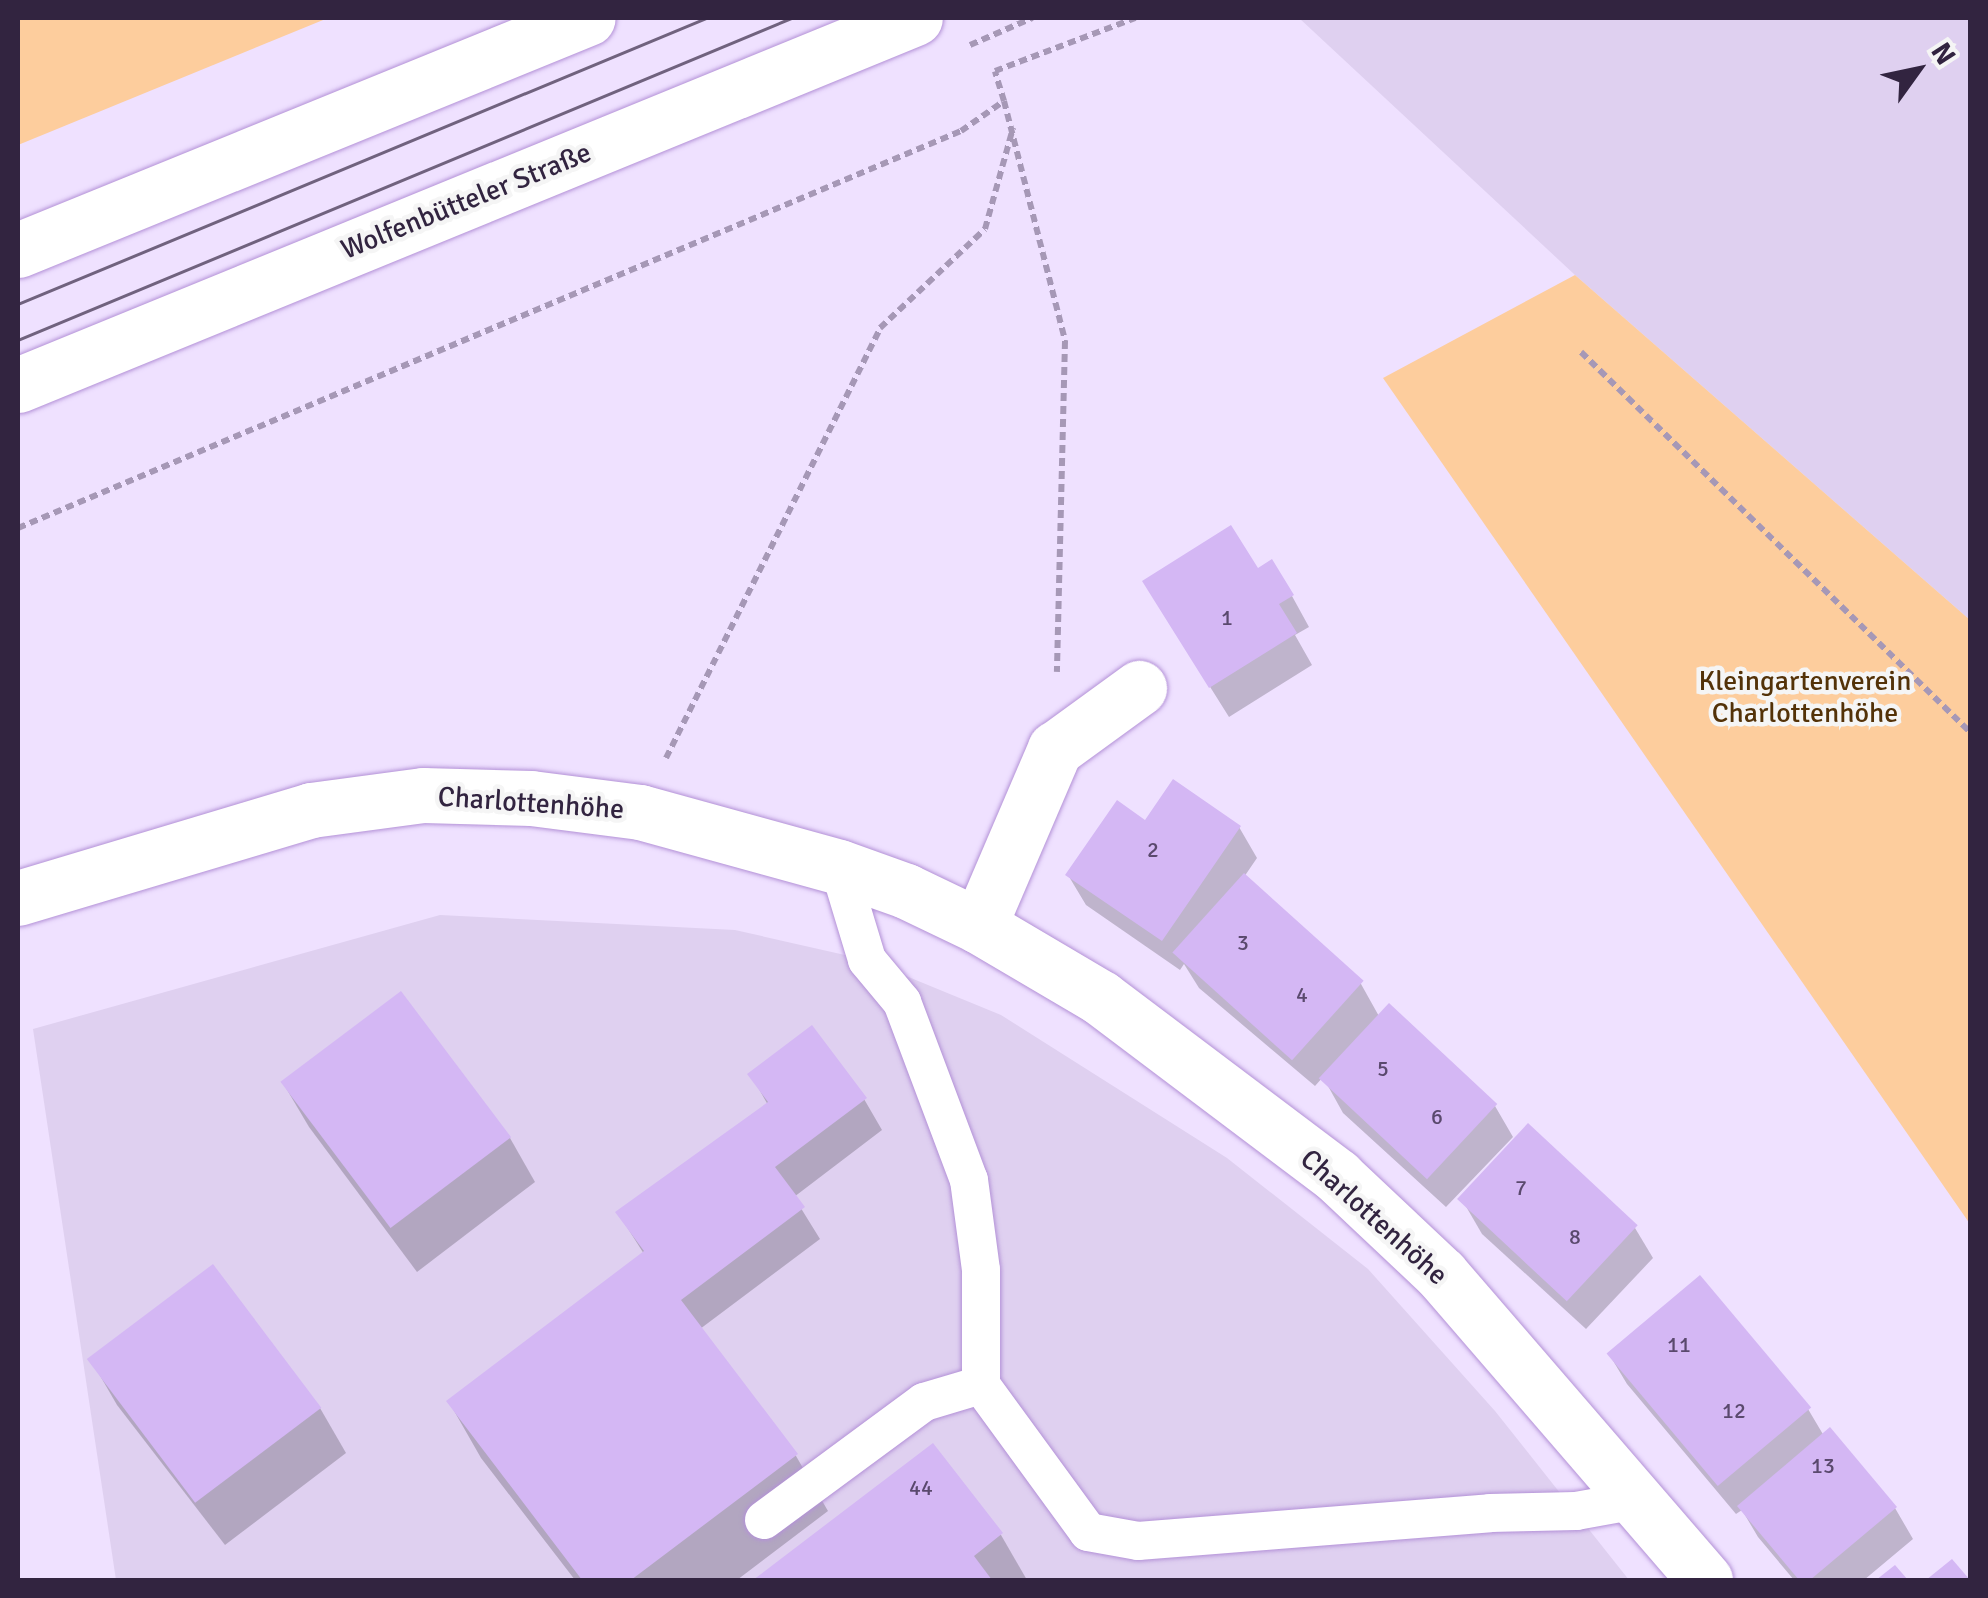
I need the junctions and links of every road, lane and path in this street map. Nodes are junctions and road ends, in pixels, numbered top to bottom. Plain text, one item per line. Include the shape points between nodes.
1 (588, 18) edge
2 (915, 18) edge
3 (1134, 18) edge
4 (1004, 102) junction
5 (1013, 128) junction
6 (18, 250) edge
7 (1581, 352) dead end
8 (18, 385) edge
9 (18, 528) edge
10 (1139, 688) dead end
11 (1970, 732) edge
12 (1055, 749) junction
13 (640, 812) junction
14 (839, 867) junction
15 (18, 898) edge
16 (979, 926) junction
17 (981, 1385) junction
18 (1638, 1500) junction
19 (764, 1520) dead end
20 (1705, 1580) edge

1 - 6 street
2 - 8 street, Wolfenbütteler Straße
3 - 4 path via 995,72
4 - 5 path
4 - 9 path via 961,131
5 - 12 path via 1065,341
5 - 13 path via 984,229 880,328
7 - 11 path
10 - 12 street
12 - 16 street
13 - 14 street, Charlottenhöhe
13 - 15 street, Charlottenhöhe via 531,798 424,795 311,810
14 - 16 street, Charlottenhöhe
14 - 17 lane via 867,960 902,1002 968,1180 981,1270
16 - 18 street, Charlottenhöhe via 1100,998 1337,1176 1441,1274
17 - 18 lane via 1088,1532 1138,1541 1576,1511
17 - 19 lane via 924,1402
18 - 20 street, Charlottenhöhe

